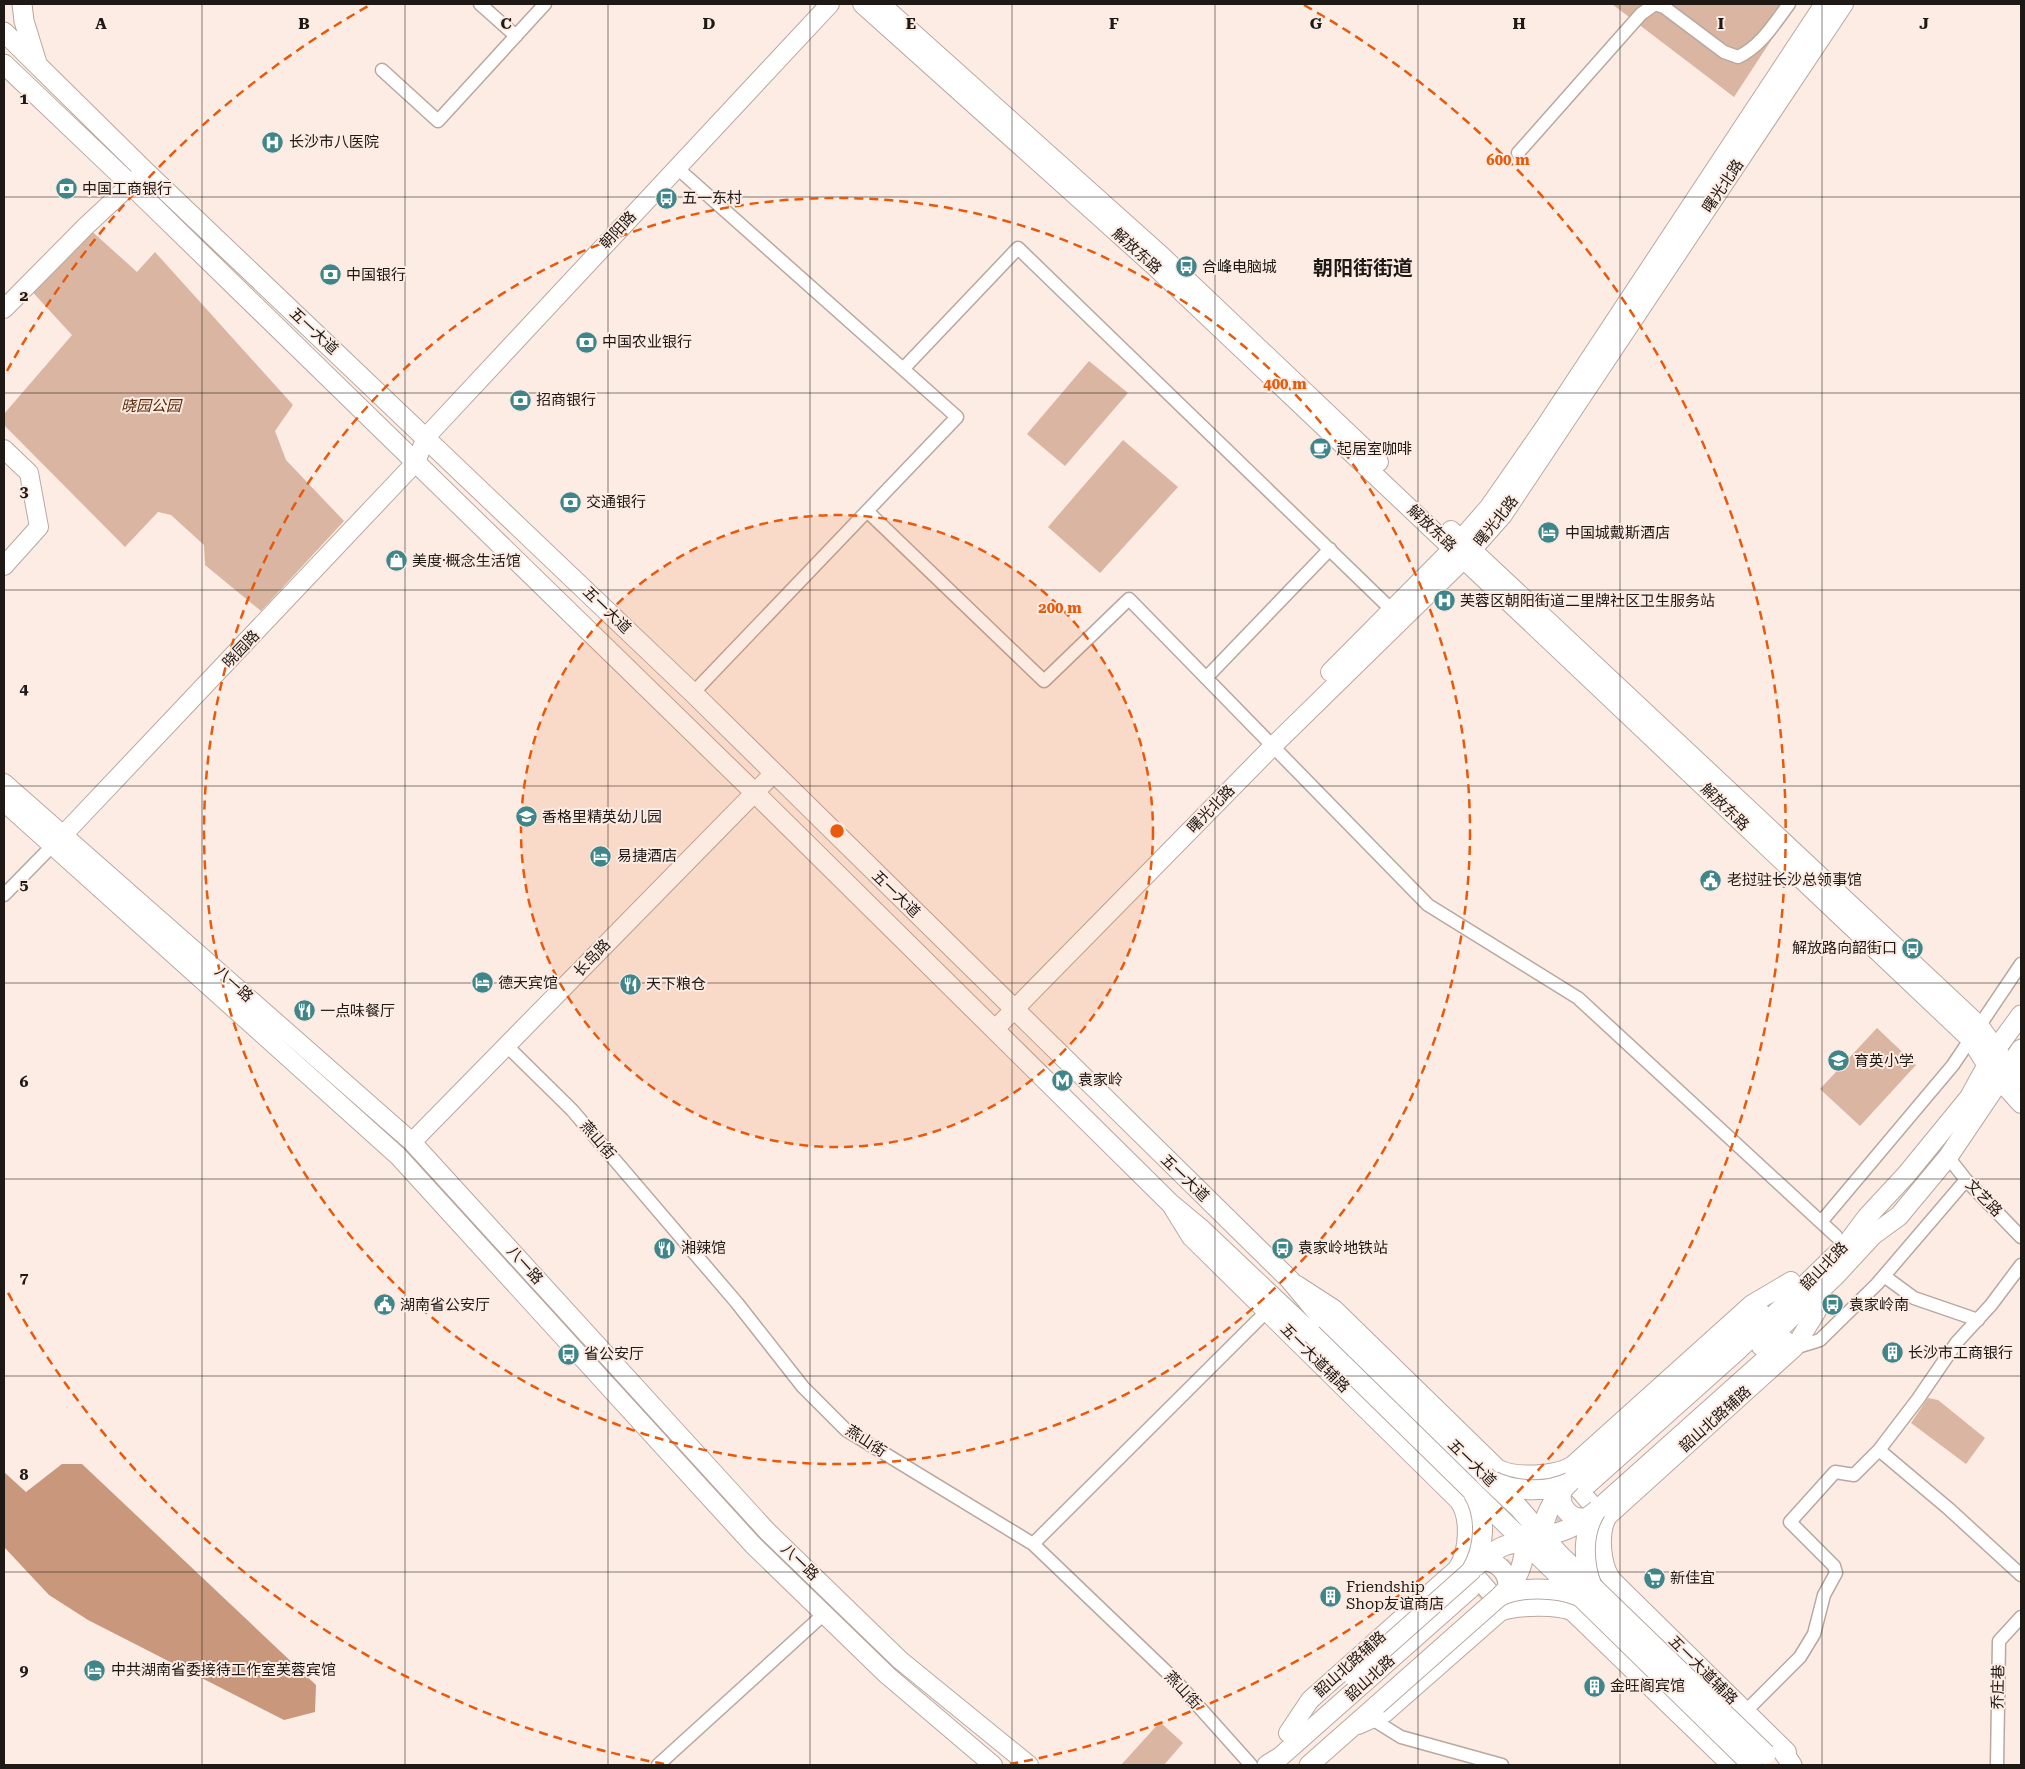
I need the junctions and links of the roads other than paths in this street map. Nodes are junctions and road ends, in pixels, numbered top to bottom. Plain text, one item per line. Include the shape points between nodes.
1 (22, 4) edge
2 (480, 4) edge
3 (545, 4) edge
4 (820, 4) edge
5 (830, 4) edge
6 (862, 4) edge
7 (881, 4) edge
8 (1789, 4) edge
9 (1824, 4) edge
10 (1844, 4) edge
11 (4, 32) edge
12 (516, 36) junction
13 (39, 69) junction
14 (382, 70) dead end
15 (8, 71) edge
16 (1518, 153) dead end
17 (676, 167) junction
18 (145, 172) junction
19 (131, 185) junction
20 (4, 309) edge
21 (903, 369) junction
22 (424, 434) junction
23 (4, 449) edge
24 (410, 457) junction
25 (867, 511) junction
26 (1330, 549) junction
27 (1463, 549) junction
28 (4, 566) edge
29 (1396, 614) junction
30 (1206, 678) junction
31 (693, 693) junction
32 (1270, 741) junction
33 (773, 774) junction
34 (4, 783) edge
35 (754, 792) junction
36 (4, 802) edge
37 (58, 840) junction
38 (4, 895) edge
39 (2021, 964) edge
40 (1010, 1006) junction
41 (2021, 1015) edge
42 (992, 1026) junction
43 (1975, 1033) junction
44 (506, 1046) junction
45 (1996, 1049) junction
46 (2021, 1049) edge
47 (1987, 1066) junction
48 (2010, 1077) edge
49 (2021, 1104) edge
50 (412, 1142) junction
51 (1948, 1157) junction
52 (1966, 1180) junction
53 (1899, 1216) junction
54 (1867, 1217) junction
55 (1821, 1222) junction
56 (1836, 1236) junction
57 (2021, 1237) edge
58 (2021, 1265) edge
59 (1884, 1276) junction
60 (1290, 1280) junction
61 (1791, 1281) junction
62 (1271, 1305) junction
63 (1978, 1320) junction
64 (1312, 1333) junction
65 (1791, 1344) junction
66 (1879, 1450) junction
67 (1494, 1473) junction
68 (1470, 1487) junction
69 (1584, 1496) junction
70 (1464, 1510) junction
71 (1534, 1539) junction
72 (1033, 1544) junction
73 (1608, 1574) junction
74 (2021, 1575) edge
75 (1473, 1576) junction
76 (1580, 1598) junction
77 (1504, 1599) junction
78 (824, 1614) junction
79 (2021, 1617) edge
80 (1374, 1712) junction
81 (1745, 1712) junction
82 (1288, 1734) junction
83 (1768, 1757) edge
84 (658, 1765) edge
85 (993, 1765) edge
86 (1029, 1765) edge
87 (1251, 1765) edge
88 (1261, 1765) edge
89 (1267, 1765) edge
90 (1290, 1765) edge
91 (1309, 1765) edge
92 (1502, 1765) edge
93 (1731, 1765) edge
94 (1792, 1765) edge
95 (1801, 1765) edge
96 (1997, 1765) edge

1 - 13 main road
2 - 12 street
3 - 12 street
4 - 22 street, 朝阳路
5 - 17 street, 朝阳路
6 - 27 street, 解放东路
7 - 27 street, 解放东路 via 1162,256
8 - 16 street via 1765,36 1750,51 1738,57 1724,52 1664,7 1655,4 1641,14
9 - 27 street, 曙光北路
10 - 27 street, 曙光北路 via 1503,514
11 - 13 main road, 五一大道
12 - 14 street via 438,121
13 - 18 main road, 五一大道
15 - 19 main road, 五一大道
17 - 21 street
17 - 22 street, 朝阳路
18 - 19 street
18 - 22 main road, 五一大道
19 - 20 street
19 - 24 main road, 五一大道
21 - 25 street via 957,418
21 - 26 street via 1018,248
22 - 24 street, 朝阳路
22 - 31 main road, 五一大道
23 - 28 street via 29,473 39,527
24 - 35 main road, 五一大道
24 - 37 street, 晓园路
25 - 30 street via 1044,681 1129,599
25 - 31 street
26 - 29 street
26 - 30 street
27 - 29 street, 曙光北路
27 - 43 street, 解放东路
29 - 32 street, 曙光北路
30 - 32 street
31 - 33 main road, 五一大道
32 - 40 street, 曙光北路
32 - 55 street via 1428,905 1578,998
33 - 35 street, 长岛路
33 - 40 main road, 五一大道
34 - 37 street, 八一路
35 - 42 main road, 五一大道
35 - 44 street, 长岛路
36 - 37 street, 八一路
37 - 38 street
37 - 50 street, 八一路
37 - 78 street, 八一路 via 398,1156 753,1545
39 - 43 street
40 - 42 street, 曙光北路
40 - 60 main road, 五一大道
41 - 45 main road, 韶山北路
42 - 62 main road, 五一大道 via 1170,1203 1200,1228
43 - 45 street, 解放东路
43 - 47 street, 解放东路
43 - 55 street via 1953,1065
44 - 50 street, 长岛路
44 - 72 street, 燕山街 via 572,1110 737,1303 803,1387 846,1430
45 - 47 main road, 韶山北路
45 - 48 street, 解放东路
46 - 48 main road, 韶山北路
47 - 48 street, 解放东路
47 - 54 main road, 韶山北路 via 1969,1098
48 - 49 street
48 - 51 main road, 韶山北路
50 - 86 street, 八一路 via 767,1531 900,1660
51 - 52 street, 文艺路
51 - 53 main road, 韶山北路
52 - 57 street, 文艺路
52 - 59 street
53 - 65 main road via 1881,1245 1817,1311
53 - 69 main road, 韶山北路 via 1874,1235 1778,1332
54 - 56 main road
54 - 69 main road, 韶山北路 via 1846,1245 1769,1322
55 - 56 street
56 - 61 main road
58 - 63 street
59 - 63 street via 1914,1298
59 - 65 street via 1820,1340
60 - 64 main road, 五一大道
60 - 67 street via 1334,1309
61 - 69 main road
61 - 69 street via 1752,1304 1581,1458
62 - 64 main road, 五一大道
62 - 72 street
63 - 66 street via 1957,1342
64 - 67 main road, 五一大道
64 - 68 main road, 五一大道, bridge
64 - 70 street, 五一大道辅路
65 - 69 main road
66 - 74 street via 1950,1508
66 - 81 street via 1854,1475 1835,1472 1790,1522 1834,1566 1836,1573 1824,1595 1814,1634 1800,1657
67 - 69 main road, bridge via 1501,1485 1516,1489 1556,1488
67 - 70 street
67 - 71 main road, 五一大道, bridge via 1519,1508
68 - 71 main road, 五一大道, bridge
68 - 75 main road, bridge via 1479,1506 1482,1524
69 - 71 main road, bridge via 1546,1515
69 - 71 main road, bridge via 1564,1532
69 - 73 street
69 - 76 main road, bridge via 1589,1525 1587,1568
70 - 75 street
71 - 75 main road, bridge via 1502,1545
71 - 76 main road, 五一大道, bridge
71 - 76 main road, 五一大道, bridge via 1552,1571
71 - 77 main road, bridge
72 - 87 street, 燕山街 via 1174,1679
73 - 76 street
73 - 81 street, 五一大道辅路
75 - 77 main road, bridge via 1491,1561 1500,1567 1507,1578
75 - 82 main road, bridge
75 - 82 street, 韶山北路辅路 via 1452,1574 1310,1700
75 - 89 main road, 韶山北路 via 1280,1757
75 - 90 main road, 韶山北路
76 - 77 main road, bridge via 1562,1591 1514,1591
76 - 83 main road, 五一大道, bridge
76 - 93 street
77 - 80 main road, bridge
78 - 84 street
78 - 85 street, 八一路 via 887,1675
79 - 96 street, 乔庄巷 via 1999,1641
80 - 91 main road
80 - 92 street via 1401,1737
81 - 83 street, 五一大道辅路
82 - 88 main road via 1272,1748
83 - 94 main road, 五一大道
83 - 95 street, 五一大道辅路

